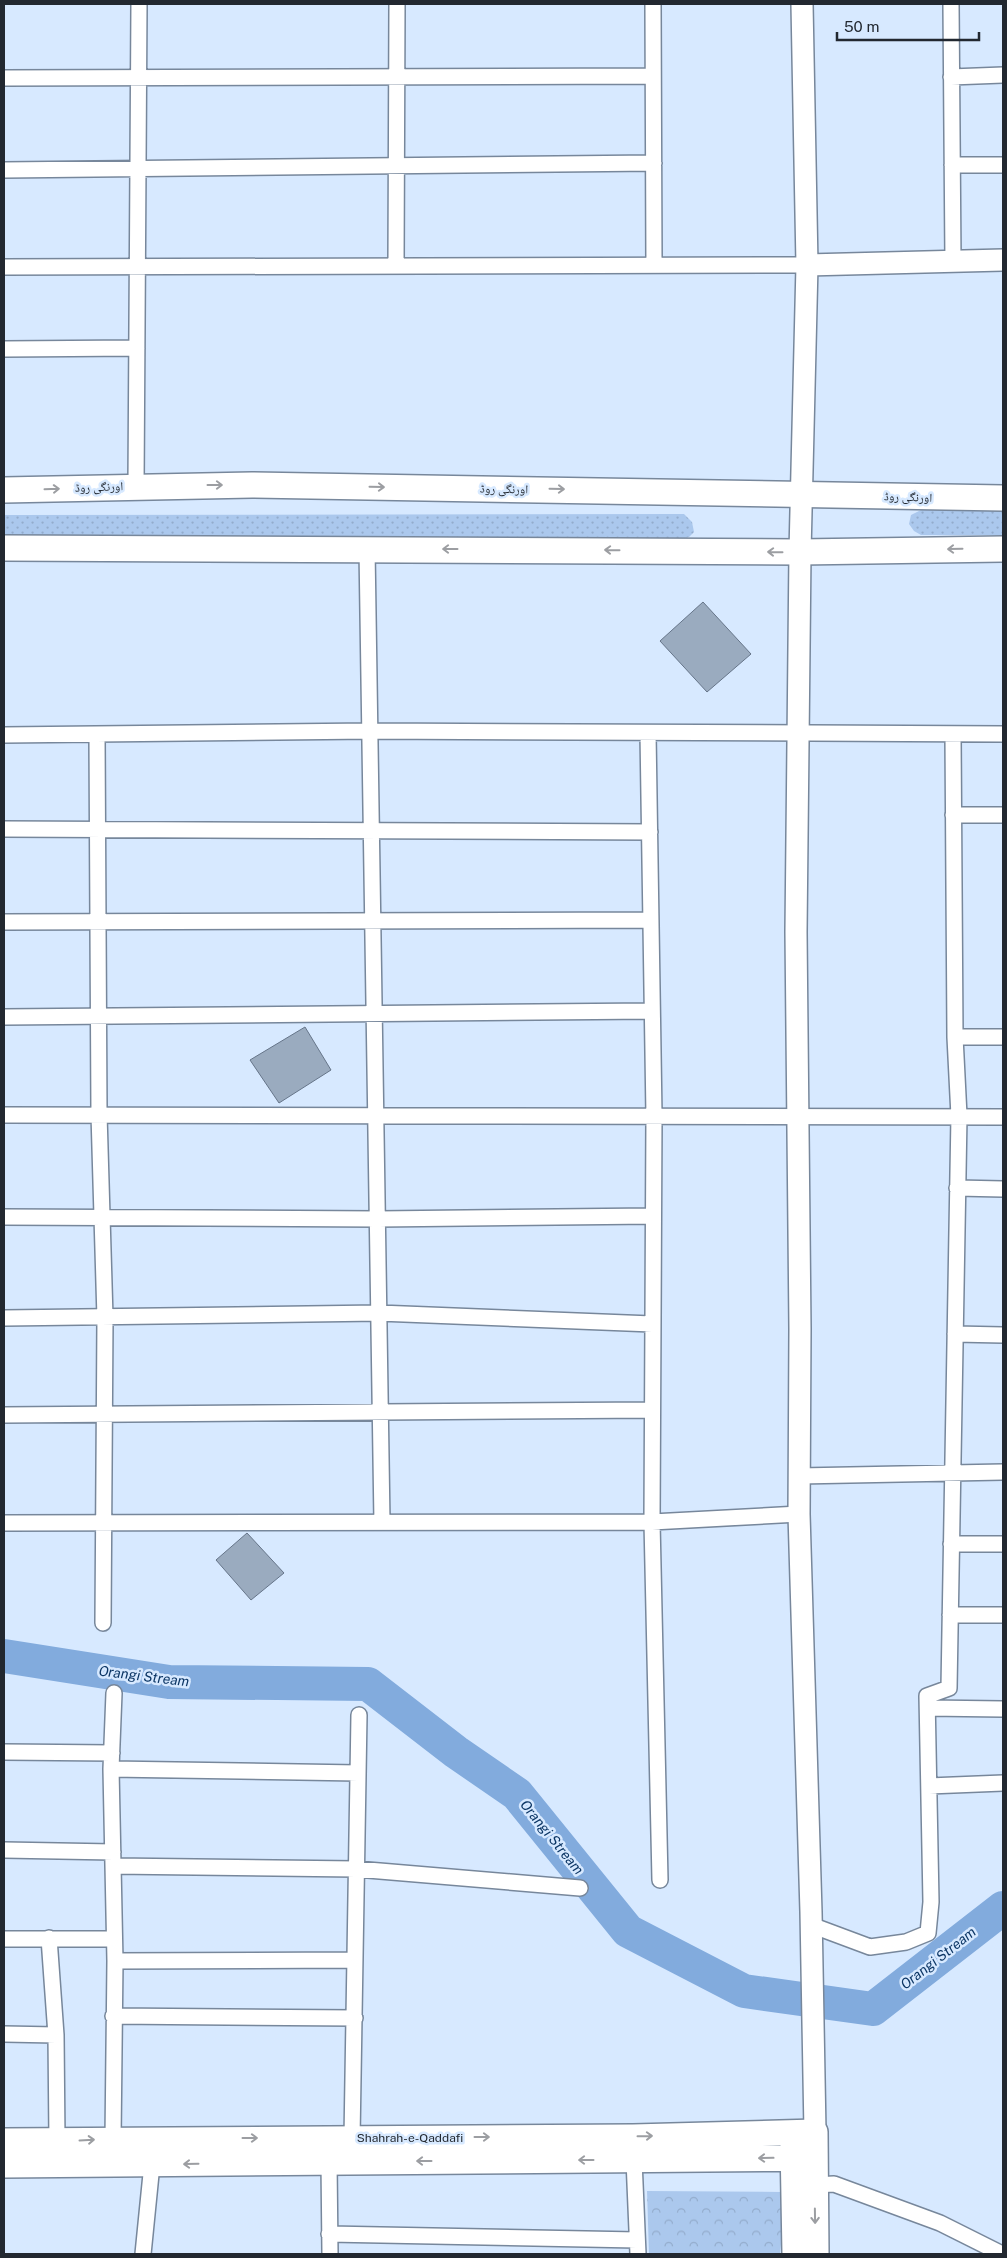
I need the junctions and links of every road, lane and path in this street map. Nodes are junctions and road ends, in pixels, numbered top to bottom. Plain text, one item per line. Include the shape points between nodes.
1 (139, 4) edge
2 (397, 4) edge
3 (653, 4) edge
4 (802, 4) edge
5 (951, 4) edge
6 (1003, 75) edge
7 (653, 76) junction
8 (397, 77) junction
9 (951, 77) junction
10 (4, 78) edge
11 (139, 78) junction
12 (654, 163) junction
13 (952, 165) junction
14 (1003, 165) edge
15 (396, 166) junction
16 (138, 168) junction
17 (4, 170) edge
18 (1003, 260) edge
19 (953, 261) junction
20 (654, 265) junction
21 (807, 265) junction
22 (396, 266) junction
23 (4, 267) edge
24 (137, 267) junction
25 (137, 348) junction
26 (4, 349) edge
27 (136, 486) junction
28 (4, 490) edge
29 (802, 493) junction
30 (1003, 498) edge
31 (4, 548) edge
32 (367, 549) junction
33 (1003, 549) edge
34 (800, 552) junction
35 (371, 731) junction
36 (648, 733) junction
37 (799, 733) junction
38 (952, 734) junction
39 (1003, 734) edge
40 (4, 735) edge
41 (97, 735) junction
42 (1003, 815) edge
43 (953, 816) junction
44 (4, 829) edge
45 (97, 830) junction
46 (372, 831) junction
47 (650, 832) junction
48 (651, 920) junction
49 (373, 921) junction
50 (4, 922) edge
51 (98, 922) junction
52 (652, 1011) junction
53 (374, 1014) junction
54 (4, 1016) edge
55 (99, 1016) junction
56 (955, 1037) junction
57 (1003, 1037) edge
58 (99, 1114) junction
59 (4, 1115) edge
60 (376, 1115) junction
61 (654, 1116) junction
62 (798, 1116) junction
63 (959, 1116) junction
64 (1003, 1117) edge
65 (957, 1188) junction
66 (1003, 1189) edge
67 (102, 1216) junction
68 (652, 1216) junction
69 (4, 1217) edge
70 (378, 1219) junction
71 (379, 1313) junction
72 (4, 1318) edge
73 (105, 1318) junction
74 (652, 1324) junction
75 (955, 1334) junction
76 (1003, 1335) edge
77 (652, 1410) junction
78 (380, 1412) junction
79 (104, 1414) junction
80 (4, 1415) edge
81 (1003, 1472) edge
82 (952, 1473) junction
83 (799, 1476) junction
84 (799, 1514) junction
85 (382, 1522) junction
86 (652, 1522) junction
87 (4, 1523) edge
88 (104, 1523) junction
89 (951, 1544) junction
90 (1003, 1544) edge
91 (1003, 1615) edge
92 (950, 1616) junction
93 (103, 1623) dead end
94 (114, 1693) dead end
95 (928, 1708) junction
96 (1003, 1710) edge
97 (358, 1715) dead end
98 (4, 1752) edge
99 (112, 1753) junction
100 (111, 1769) junction
101 (358, 1773) junction
102 (1003, 1783) edge
103 (929, 1786) junction
104 (4, 1850) edge
105 (113, 1859) junction
106 (356, 1870) junction
107 (660, 1880) dead end
108 (580, 1888) dead end
109 (811, 1918) junction
110 (49, 1938) junction
111 (4, 1939) edge
112 (114, 1939) junction
113 (355, 1960) junction
114 (115, 1961) junction
115 (113, 2016) junction
116 (354, 2018) junction
117 (4, 2034) edge
118 (56, 2035) junction
119 (352, 2138) junction
120 (113, 2139) junction
121 (4, 2141) edge
122 (57, 2142) junction
123 (804, 2145) junction
124 (634, 2160) junction
125 (329, 2162) junction
126 (152, 2164) junction
127 (4, 2165) edge
128 (815, 2185) junction
129 (329, 2234) junction
130 (637, 2247) edge
131 (144, 2254) edge
132 (330, 2254) edge
133 (794, 2254) edge
134 (816, 2254) edge
135 (1002, 2254) edge

1 - 11 street
2 - 8 street
3 - 7 street
4 - 21 main road
5 - 9 street
6 - 9 street
7 - 8 street
7 - 12 street
8 - 11 street
8 - 15 street
9 - 13 street
10 - 11 street
11 - 16 street
12 - 15 street
12 - 20 street
13 - 14 street
13 - 19 street
15 - 16 street
15 - 22 street
16 - 17 street
16 - 24 street
18 - 19 main road
19 - 21 main road
20 - 21 street
20 - 22 street
21 - 29 main road
22 - 24 street
23 - 24 street
24 - 25 street
25 - 26 street
25 - 27 street
28 -> 27 main road, اورنگی روڈ
27 -> 29 main road, اورنگی روڈ
29 - 30 main road, اورنگی روڈ
29 - 34 main road
31 - 32 main road
34 -> 32 main road
32 - 35 street
33 -> 34 main road
34 - 37 main road
35 - 36 street
35 - 41 street
35 - 46 street
36 - 37 street
36 - 47 street
37 - 38 street
37 - 62 main road
38 - 39 street
38 - 43 street
40 - 41 street
41 - 45 street
42 - 43 street
43 - 56 street
44 - 45 street
45 - 46 street
45 - 51 street
46 - 47 street
46 - 49 street
47 - 48 street
48 - 49 street
48 - 52 street
49 - 51 street
49 - 53 street
50 - 51 street
51 - 55 street
52 - 53 street
52 - 61 street
53 - 55 street
53 - 60 street
54 - 55 street
55 - 58 street
56 - 57 street
56 - 63 street
58 - 59 street
58 - 60 street
58 - 67 street
60 - 61 street
60 - 70 street
61 - 62 street
61 - 68 street
62 - 63 street
62 - 83 main road
63 - 64 street
63 - 65 street
65 - 66 street
65 - 75 street
67 - 69 street
67 - 70 street
67 - 73 street
68 - 70 street
68 - 74 street
70 - 71 street
71 - 73 street
71 - 74 street
71 - 78 street
72 - 73 street
73 - 79 street
74 - 77 street
75 - 76 street
75 - 82 street
77 - 78 street
77 - 86 street
78 - 79 street
78 - 85 street
79 - 80 street
79 - 88 street
81 - 82 street
82 - 83 street
82 - 89 street
83 - 84 main road
84 - 86 street
84 - 109 main road
85 - 86 street
85 - 88 street
86 - 107 street
87 - 88 street
88 - 93 street
89 - 90 street
89 - 92 street
91 - 92 street
92 - 95 street via 948,1688 927,1696
94 - 99 street
95 - 96 street
95 - 103 street
97 - 101 street
98 - 99 street
99 - 100 street
100 - 101 street
100 - 105 street
101 - 106 street
102 - 103 street
103 - 109 street via 928,1933 906,1942 870,1947
104 - 105 street
105 - 106 street
105 - 112 street
106 - 108 street
106 - 113 street
109 - 123 main road via 814,2106
110 - 111 street
110 - 112 street
110 - 118 street
112 - 114 street
113 - 114 street
113 - 116 street
114 - 115 street
115 - 116 street
115 - 120 street
116 - 119 street
117 - 118 street
118 - 122 street
120 -> 119 main road, Shahrah-e-Qaddafi
119 -> 123 main road, Shahrah-e-Qaddafi
122 -> 120 main road, Shahrah-e-Qaddafi
121 - 122 main road, Shahrah-e-Qaddafi
123 -> 124 main road, Shahrah-e-Qaddafi
123 - 128 main road
123 - 133 main road
124 -> 125 main road, Shahrah-e-Qaddafi
124 - 130 street
125 -> 126 main road, Shahrah-e-Qaddafi
125 - 129 street
126 - 127 main road, Shahrah-e-Qaddafi
126 - 131 street
128 -> 134 main road
128 - 135 street via 834,2184 940,2223
129 - 130 street
129 - 132 street

